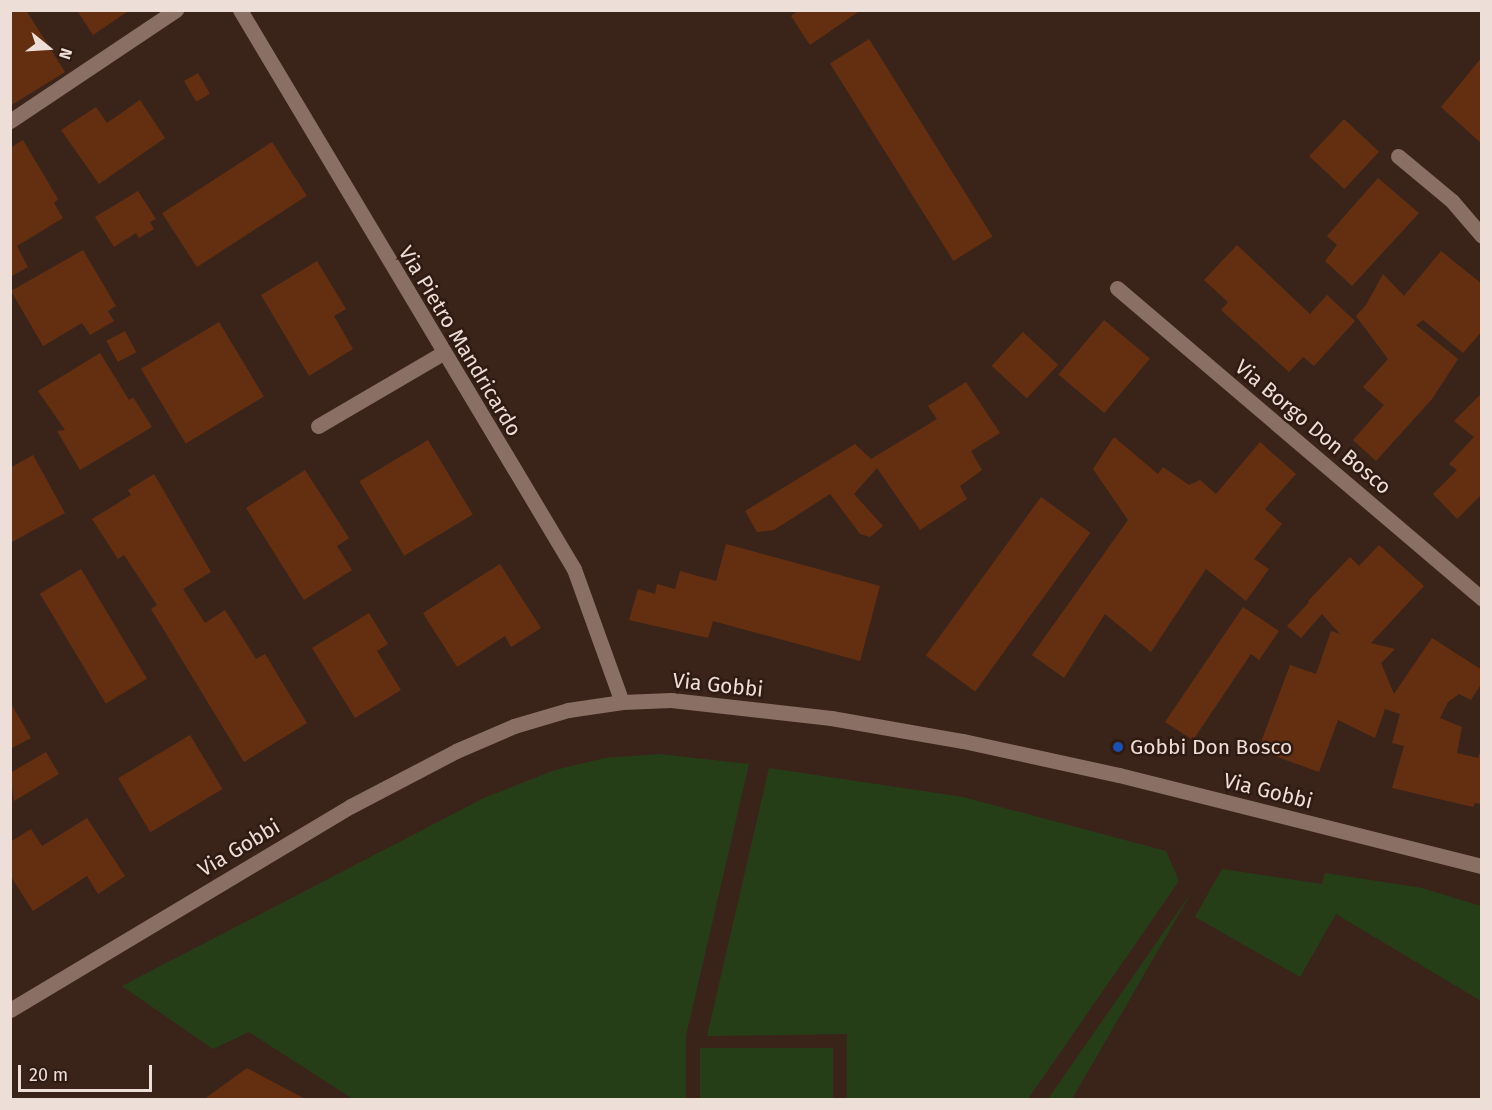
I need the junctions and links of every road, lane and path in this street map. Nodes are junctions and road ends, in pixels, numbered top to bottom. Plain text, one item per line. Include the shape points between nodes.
1 (176, 10) edge
2 (240, 10) edge
3 (10, 121) edge
4 (1398, 156) dead end
5 (1482, 236) edge
6 (1117, 288) dead end
7 (443, 353) junction
8 (318, 426) dead end
9 (1482, 599) edge
10 (622, 702) junction
11 (1482, 866) edge
12 (10, 1010) edge

1 - 3 street
2 - 7 street, Via Pietro Mandricardo
4 - 5 street via 1452,201
6 - 9 street, Via Borgo Don Bosco
7 - 8 street
7 - 10 street, Via Pietro Mandricardo via 574,569
10 - 11 street, Via Gobbi via 671,700 820,717 963,741 1129,777
10 - 12 street, Via Gobbi via 557,713 514,726 456,752 351,806

